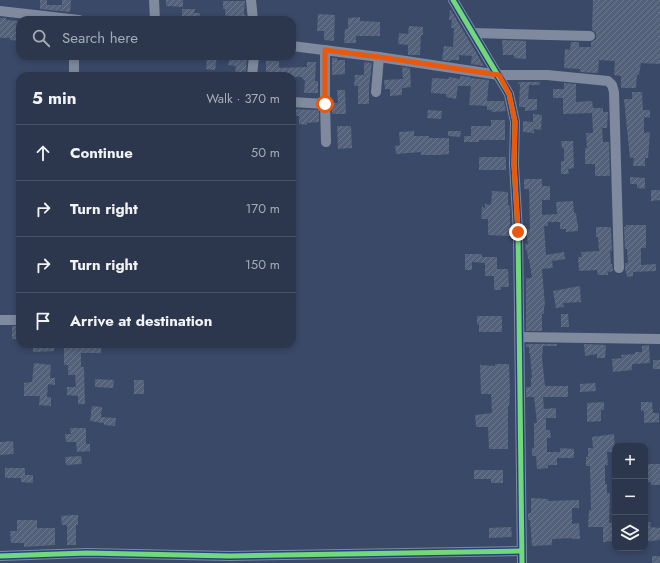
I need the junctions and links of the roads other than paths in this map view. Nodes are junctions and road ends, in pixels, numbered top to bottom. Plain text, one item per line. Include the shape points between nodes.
1 (154, 0) edge
2 (251, 0) edge
3 (453, 0) edge
4 (0, 11) edge
5 (42, 16) edge
6 (155, 16) edge
7 (253, 16) edge
8 (473, 33) junction
9 (590, 36) dead end
10 (296, 46) edge
11 (325, 50) junction
12 (379, 57) junction
13 (74, 60) edge
14 (254, 60) edge
15 (74, 72) edge
16 (252, 72) edge
17 (499, 75) junction
18 (376, 92) dead end
19 (296, 102) edge
20 (325, 104) junction
21 (326, 142) dead end
22 (619, 268) dead end
23 (0, 320) edge
24 (16, 320) edge
25 (520, 337) junction
26 (660, 339) edge
27 (522, 552) junction
28 (0, 556) edge
29 (522, 563) edge

1 - 6 street
2 - 7 street
3 - 8 street
4 - 5 street
8 - 9 street
8 - 17 street
10 - 11 street
11 - 12 street
11 - 20 street
12 - 17 street
12 - 18 street
13 - 15 street
14 - 16 street
17 - 22 street via 547,75 608,81 612,85 615,109
17 - 25 street via 509,94 515,122
19 - 20 street
20 - 21 street
23 - 24 street
25 - 26 street
25 - 27 street
27 - 28 street via 230,556 87,553
27 - 29 street

